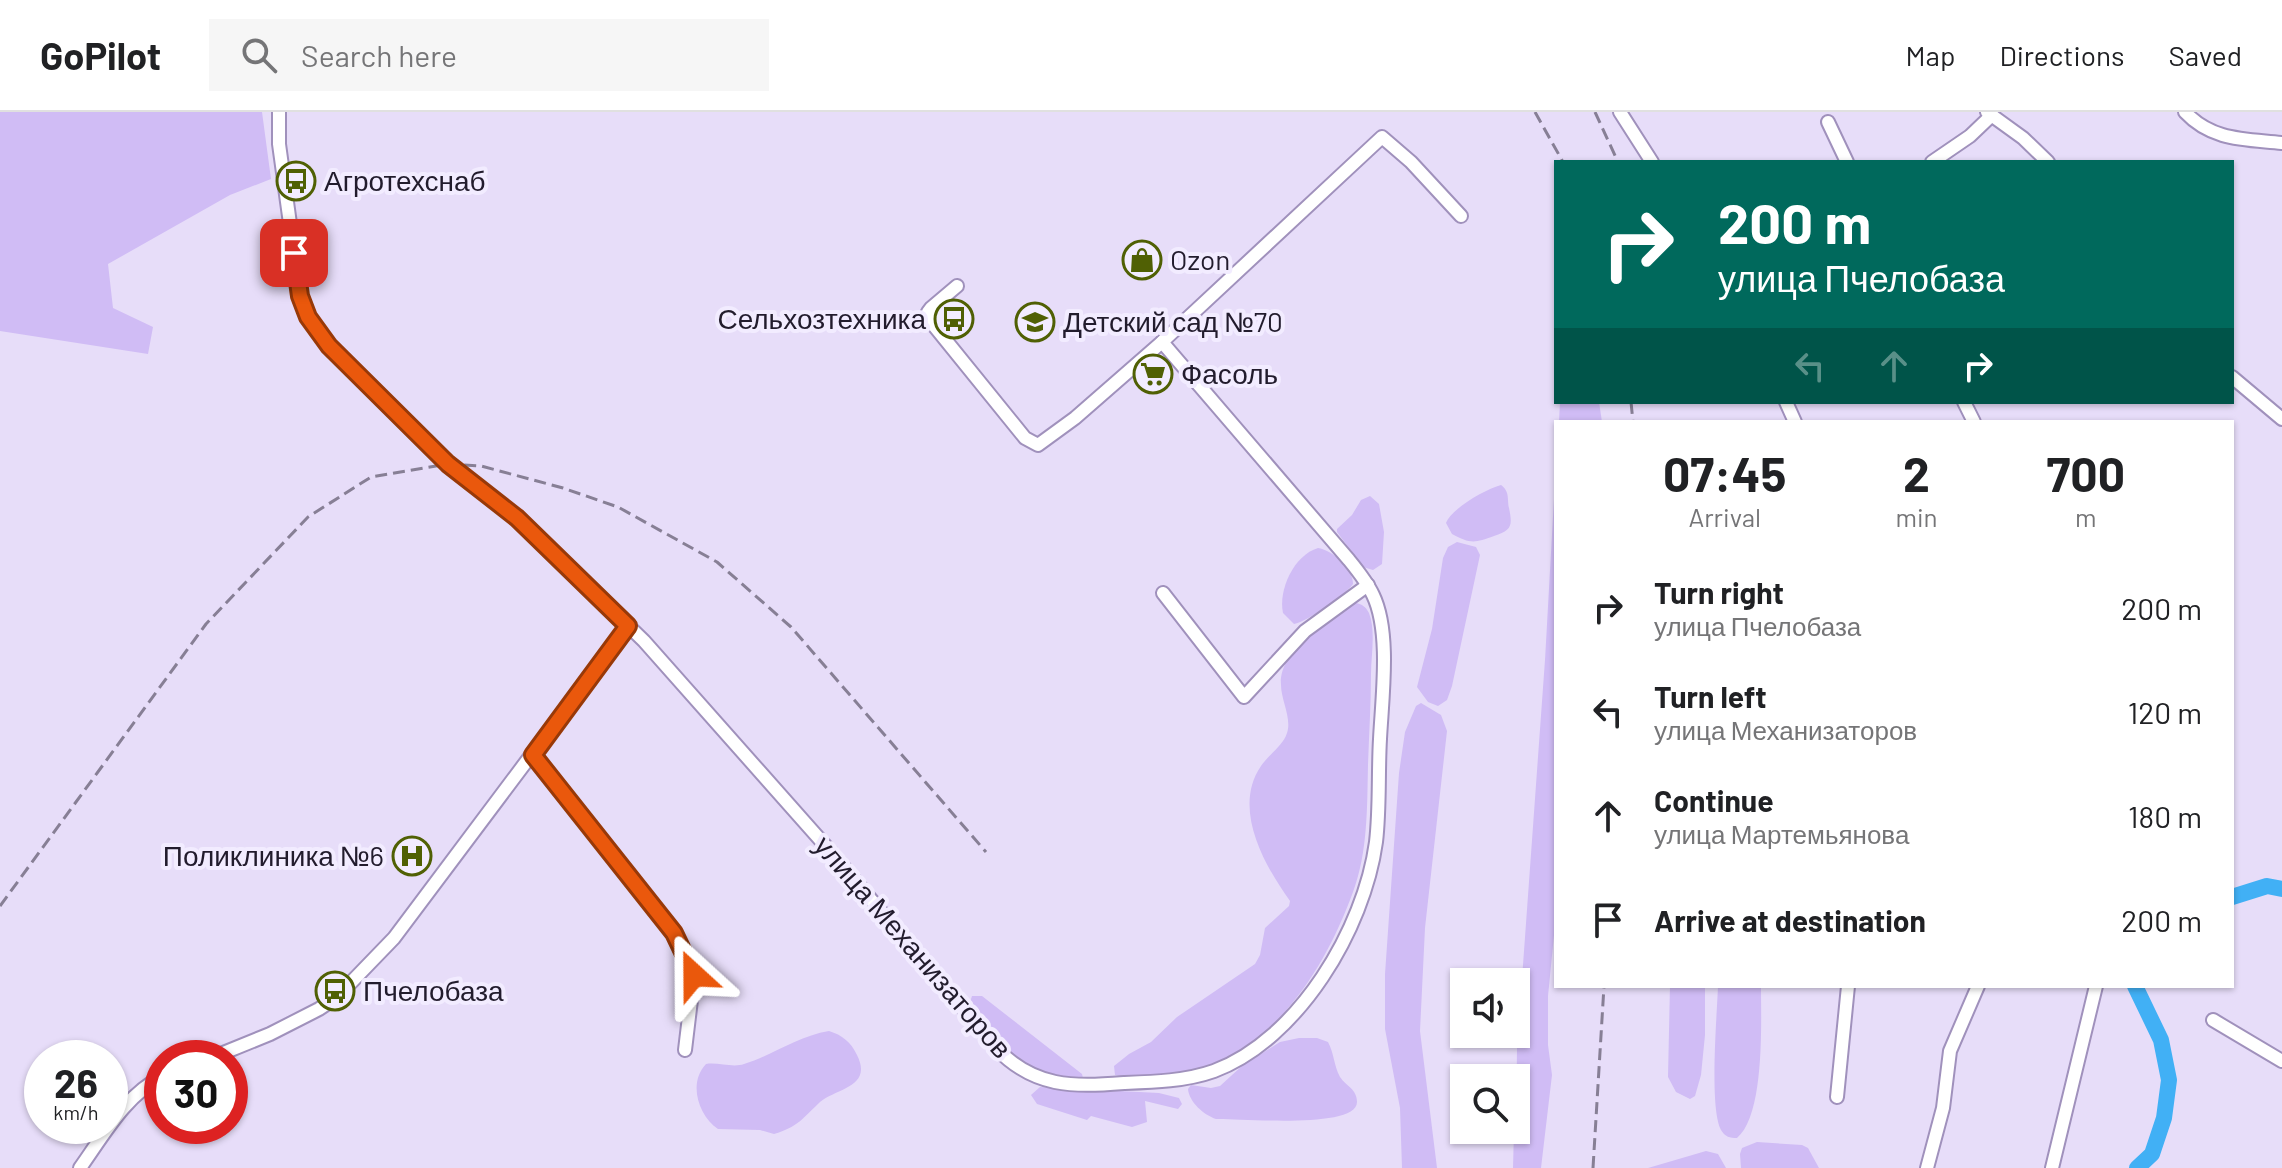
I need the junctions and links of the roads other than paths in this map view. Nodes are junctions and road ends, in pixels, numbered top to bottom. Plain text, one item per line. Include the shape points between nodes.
1 (279, 112) edge
2 (1620, 112) edge
3 (2185, 112) edge
4 (1989, 113) edge
5 (1828, 122) dead end
6 (2282, 143) edge
7 (1651, 160) edge
8 (1846, 160) edge
9 (1935, 160) edge
10 (2046, 160) edge
11 (1461, 216) dead end
12 (957, 286) dead end
13 (1162, 342) junction
14 (2234, 379) edge
15 (2282, 419) edge
16 (1368, 585) junction
17 (1163, 593) dead end
18 (628, 626) junction
19 (533, 755) junction
20 (1848, 988) edge
21 (1977, 988) edge
22 (2096, 988) edge
23 (2213, 1020) dead end
24 (248, 1043) edge
25 (685, 1050) dead end
26 (2282, 1061) edge
27 (144, 1087) edge
28 (1837, 1097) dead end
29 (80, 1168) edge
30 (1927, 1168) edge
31 (2052, 1168) edge

1 - 18 street, улица Механизаторов via 300,296 308,317 329,346 448,464 517,518
2 - 7 street
3 - 6 street via 2221,136
4 - 9 street via 1970,136
4 - 10 street
5 - 8 street
11 - 13 street via 1382,137
12 - 13 street via 928,317 1032,444 1045,442
13 - 16 street
14 - 15 street
16 - 17 street via 1305,631 1244,697
16 - 18 street, улица Механизаторов via 1379,613 1382,647 1376,841 1357,907 1333,958 1290,1020 1234,1062 1190,1077 1098,1085 1053,1083 1006,1058
18 - 19 street
19 - 24 street via 394,938 337,997
19 - 25 street via 674,933 694,975
20 - 28 street
21 - 30 street via 1950,1051 1943,1108
22 - 31 street
23 - 26 street
27 - 29 street

